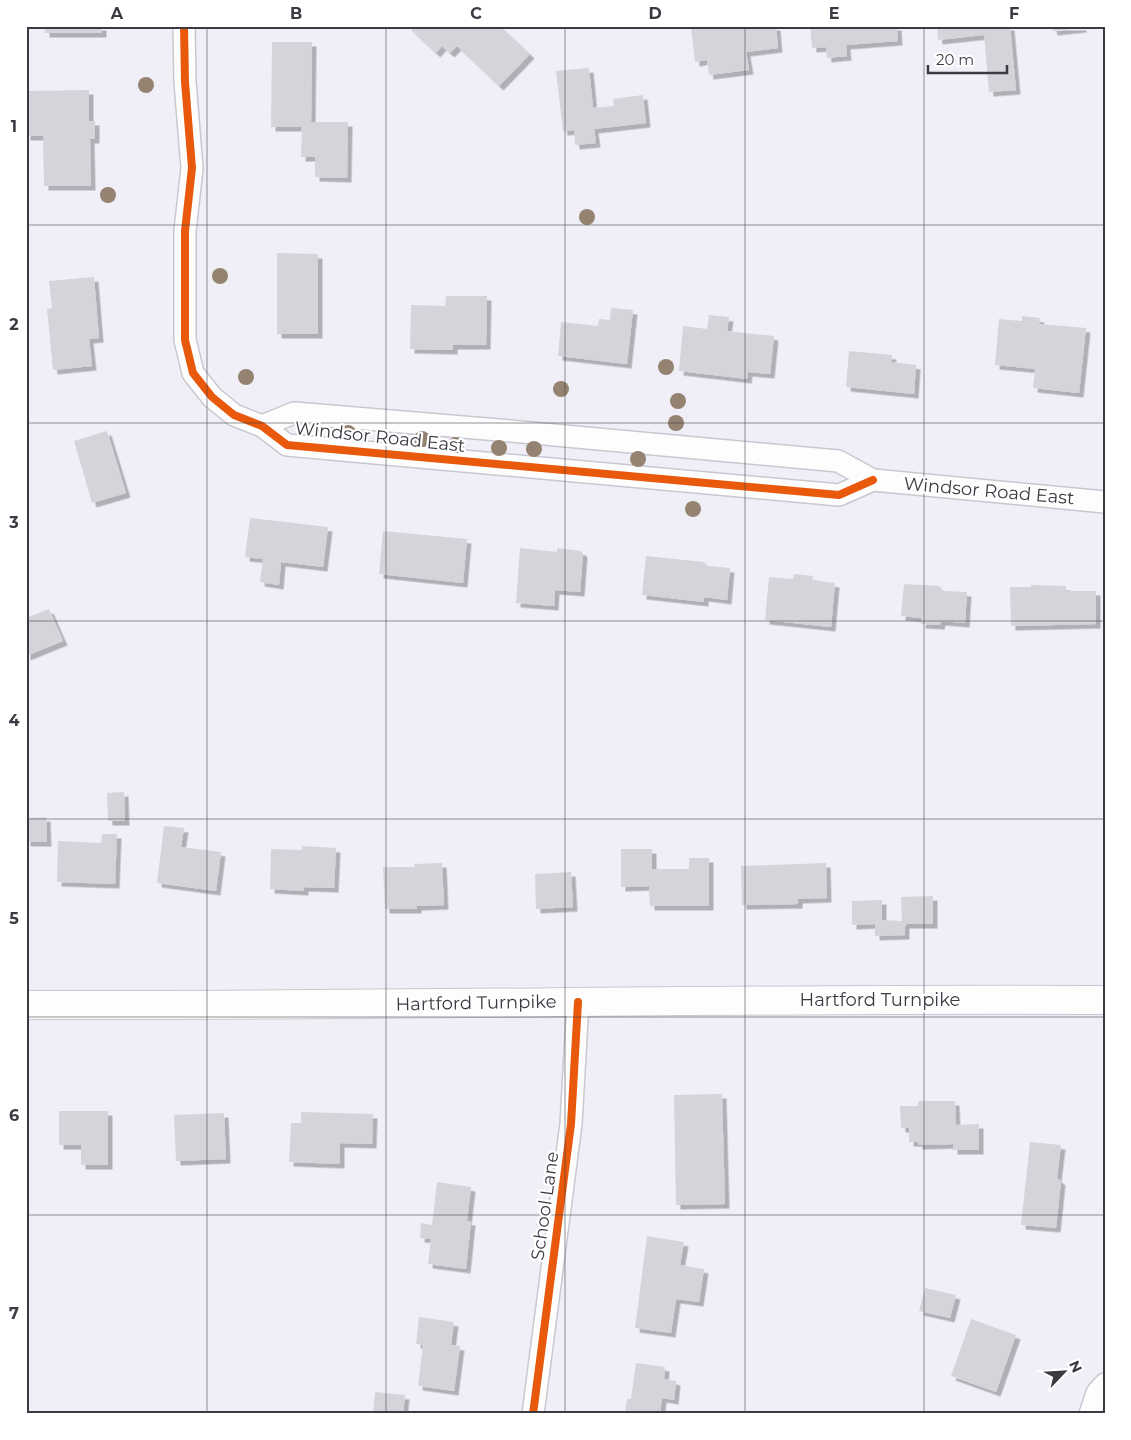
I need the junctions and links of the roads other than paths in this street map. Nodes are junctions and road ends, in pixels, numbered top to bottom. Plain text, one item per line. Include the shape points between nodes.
1 (184, 26) edge
2 (262, 426) junction
3 (874, 480) junction
4 (1105, 502) edge
5 (1105, 1000) edge
6 (578, 1002) junction
7 (26, 1005) edge
8 (1105, 1384) edge
9 (533, 1414) edge
10 (1090, 1414) edge

1 - 2 street, Windsor Road East via 192,168 184,231 184,340 193,373 212,396 234,415
2 - 3 street, Windsor Road East via 294,413 499,430 838,461
2 - 3 street, Windsor Road East via 287,445 839,495
3 - 4 street, Windsor Road East
5 - 6 main road, Hartford Turnpike
6 - 7 main road, Hartford Turnpike
6 - 9 street, School Lane via 571,1124
8 - 10 street via 1097,1393

